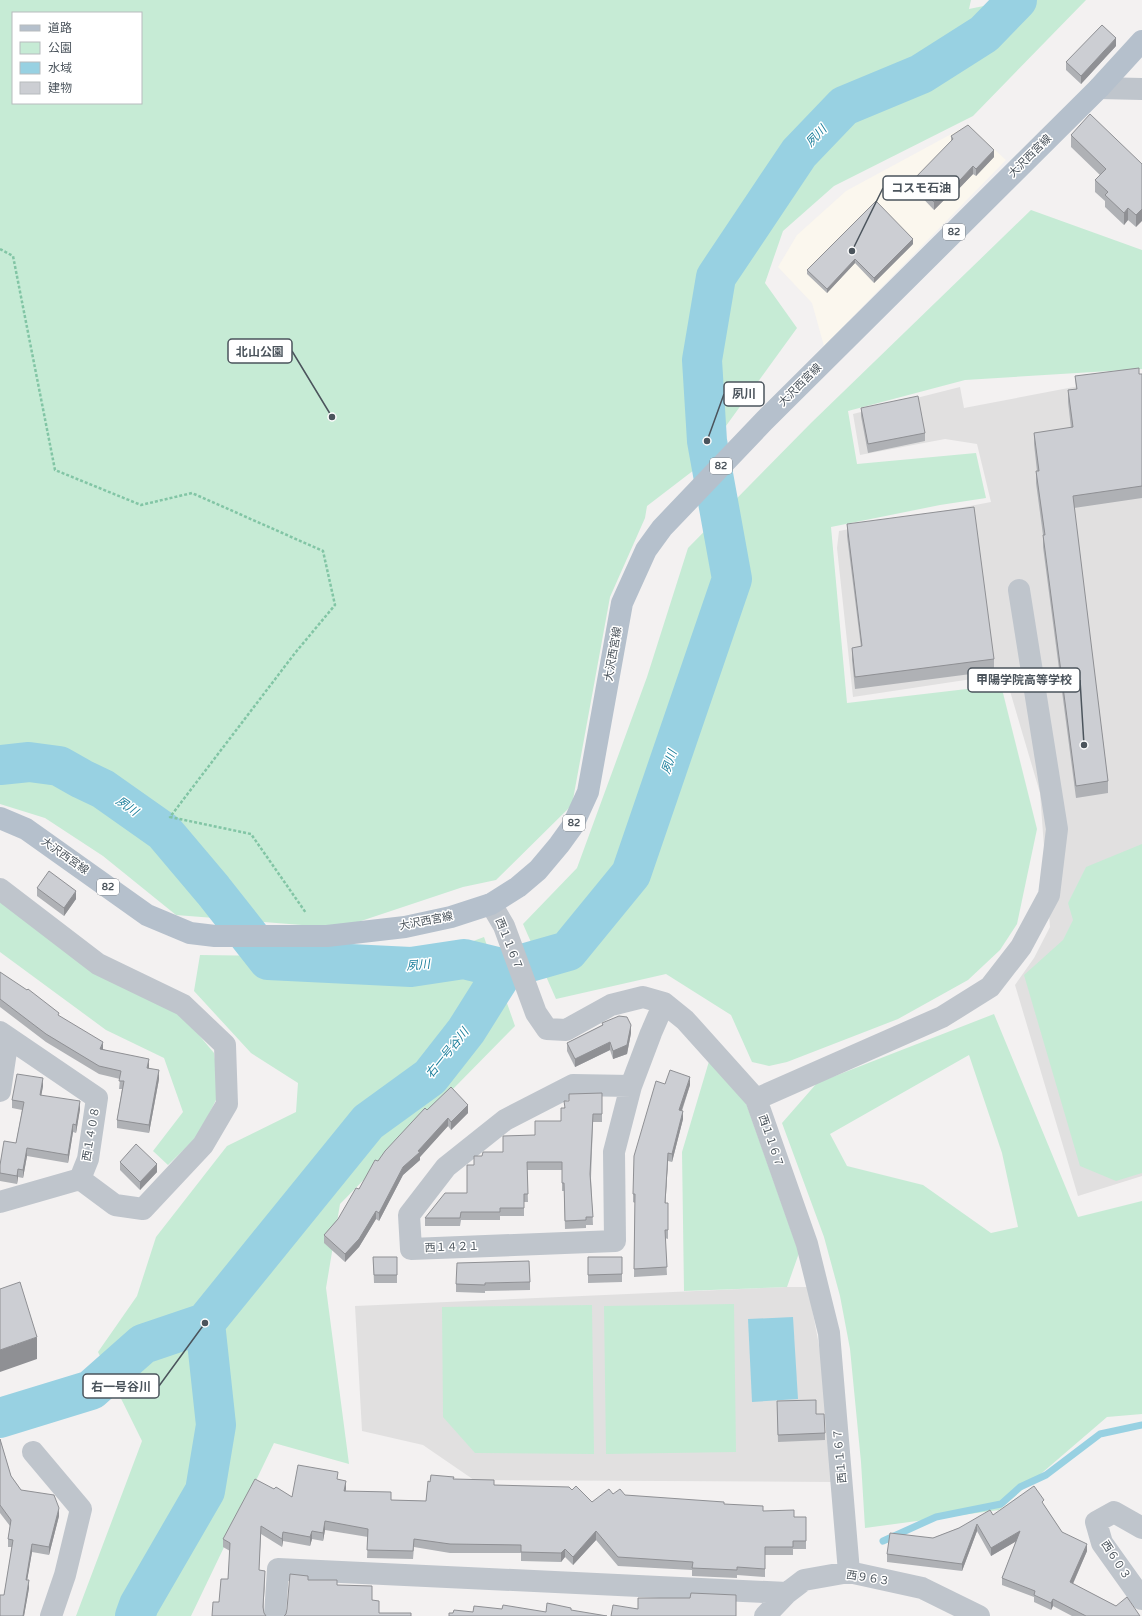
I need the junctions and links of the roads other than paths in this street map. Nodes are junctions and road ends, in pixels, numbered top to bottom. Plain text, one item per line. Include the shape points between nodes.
1 (1142, 41) edge
2 (1099, 88) junction
3 (1142, 88) edge
4 (1019, 590) dead end
5 (0, 818) edge
6 (0, 889) edge
7 (491, 904) junction
8 (664, 1003) junction
9 (4, 1035) edge
10 (632, 1086) junction
11 (0, 1091) edge
12 (756, 1099) junction
13 (80, 1179) junction
14 (0, 1202) edge
15 (33, 1452) dead end
16 (1142, 1528) edge
17 (849, 1572) junction
18 (787, 1593) junction
19 (1142, 1599) edge
20 (51, 1616) edge
21 (275, 1616) edge
22 (765, 1616) edge
23 (979, 1616) edge

1 - 2 main road, 大沢西宮線 / 82
2 - 3 street
2 - 7 main road, 大沢西宮線 / 82 via 764,421 662,528 646,550 622,603 593,772 580,811 563,839 538,870 518,887
4 - 12 street via 1057,830 1049,895 1021,947 990,987 942,1017
5 - 7 main road, 大沢西宮線 / 82 via 26,829 147,915 190,933 224,936 327,936 405,927 451,917
6 - 13 street via 98,964 183,1005 225,1045 227,1104 203,1145 143,1209 115,1206
7 - 8 street, 西１１６７ via 504,926 536,1014 547,1029 566,1030 611,1005 643,997
8 - 10 street, 西１４２１
8 - 12 street, 西１１６７ via 685,1020
9 - 11 street
9 - 13 street, 西１４０８ via 97,1098 88,1159
10 - 10 street, 西１４２１ via 574,1085 505,1120 446,1167 409,1215 411,1249 615,1241 614,1152
12 - 17 street, 西１１６７ via 807,1244 829,1333
13 - 14 street
15 - 20 street via 81,1509 65,1575
16 - 19 street, 西６０３ via 1114,1512 1096,1522 1102,1543
17 - 18 street, 西９６３ via 804,1580
17 - 23 street, 西９６３ via 922,1588
18 - 21 street via 278,1569
18 - 22 street, 西９６３

